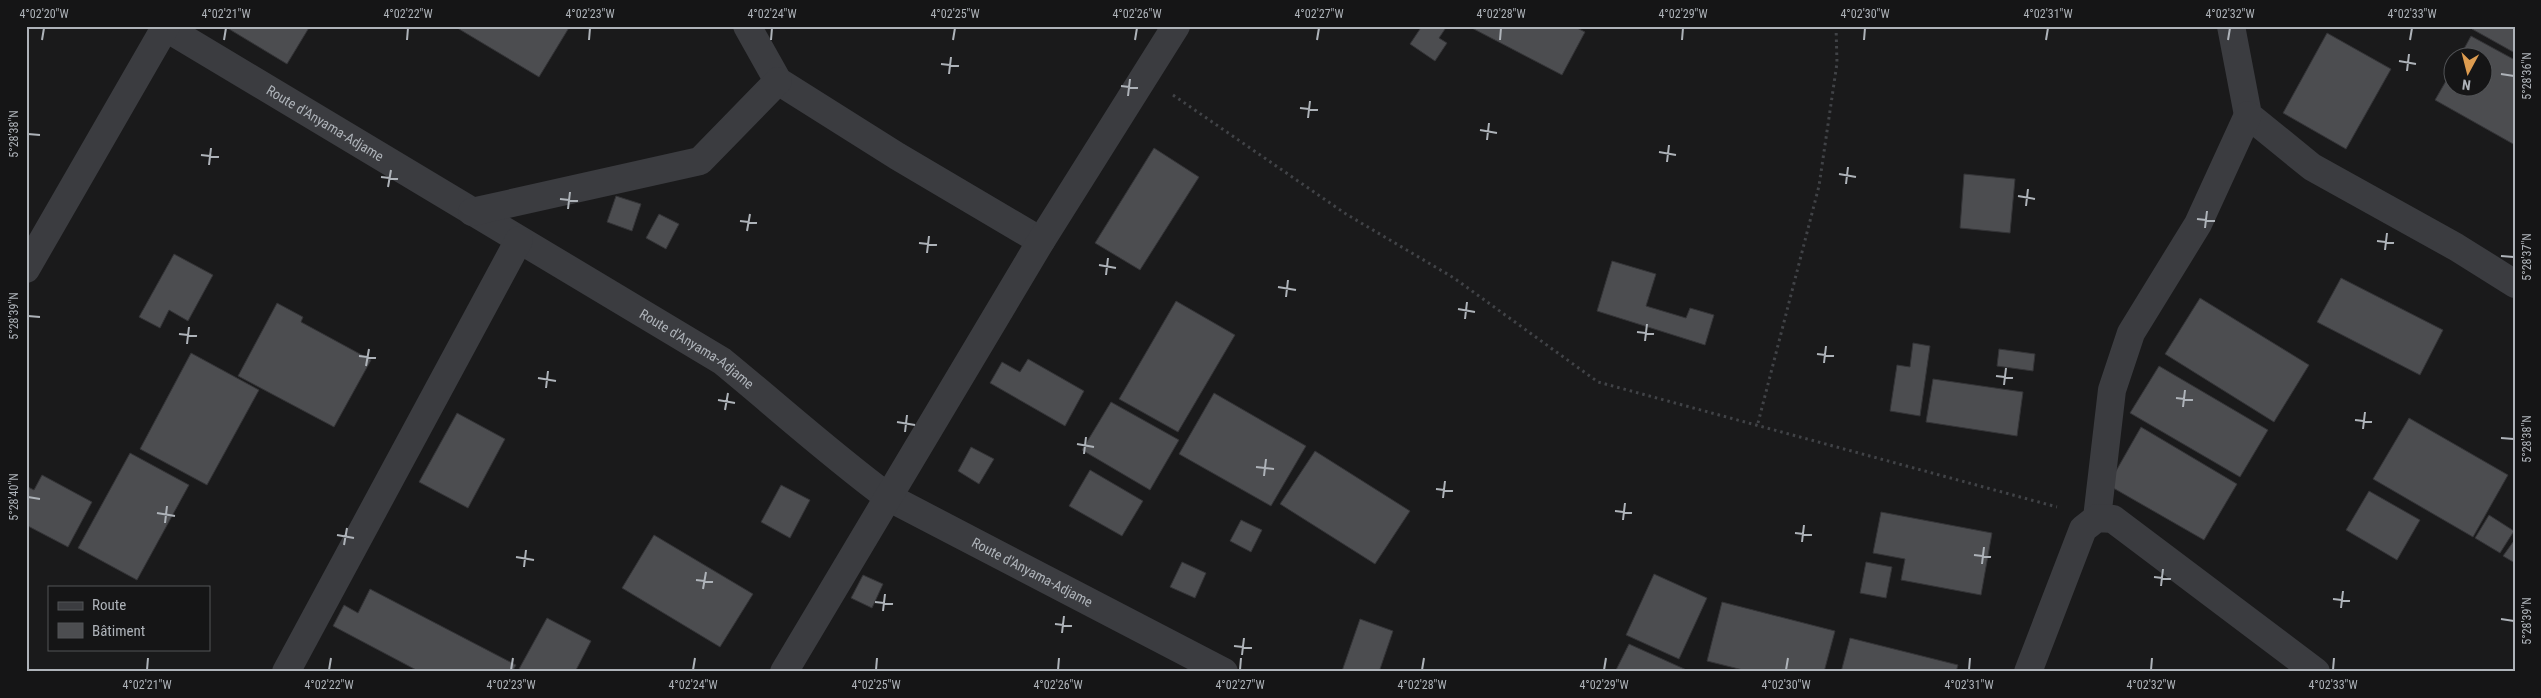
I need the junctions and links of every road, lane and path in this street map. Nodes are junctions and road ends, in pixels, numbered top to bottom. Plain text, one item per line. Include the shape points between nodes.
1 (747, 26) edge
2 (1176, 26) edge
3 (1836, 26) edge
4 (2231, 26) edge
5 (165, 27) edge
6 (1146, 76) junction
7 (778, 81) junction
8 (2248, 115) junction
9 (472, 212) junction
10 (519, 240) junction
11 (1041, 241) junction
12 (26, 269) edge
13 (2515, 284) edge
14 (1758, 423) junction
15 (888, 497) junction
16 (2097, 518) junction
17 (286, 672) edge
18 (784, 672) edge
19 (1224, 672) edge
20 (2028, 672) edge
21 (2316, 672) edge

1 - 7 street
2 - 6 street
3 - 14 path via 1837,63 1819,186
4 - 8 street
5 - 9 street, Route d'Anyama-Adjame
5 - 12 street
6 - 11 street
6 - 14 path via 1346,214 1454,278 1598,382
7 - 9 street via 700,161
7 - 11 street
8 - 13 street via 2312,167 2456,247
8 - 16 street via 2198,224 2131,333 2112,390
9 - 10 street, Route d'Anyama-Adjame
10 - 15 street, Route d'Anyama-Adjame via 722,361 846,466
10 - 17 street
11 - 15 street
14 - 16 path
15 - 18 street
15 - 19 street, Route d'Anyama-Adjame
16 - 20 street via 2083,529
16 - 21 street via 2113,519

